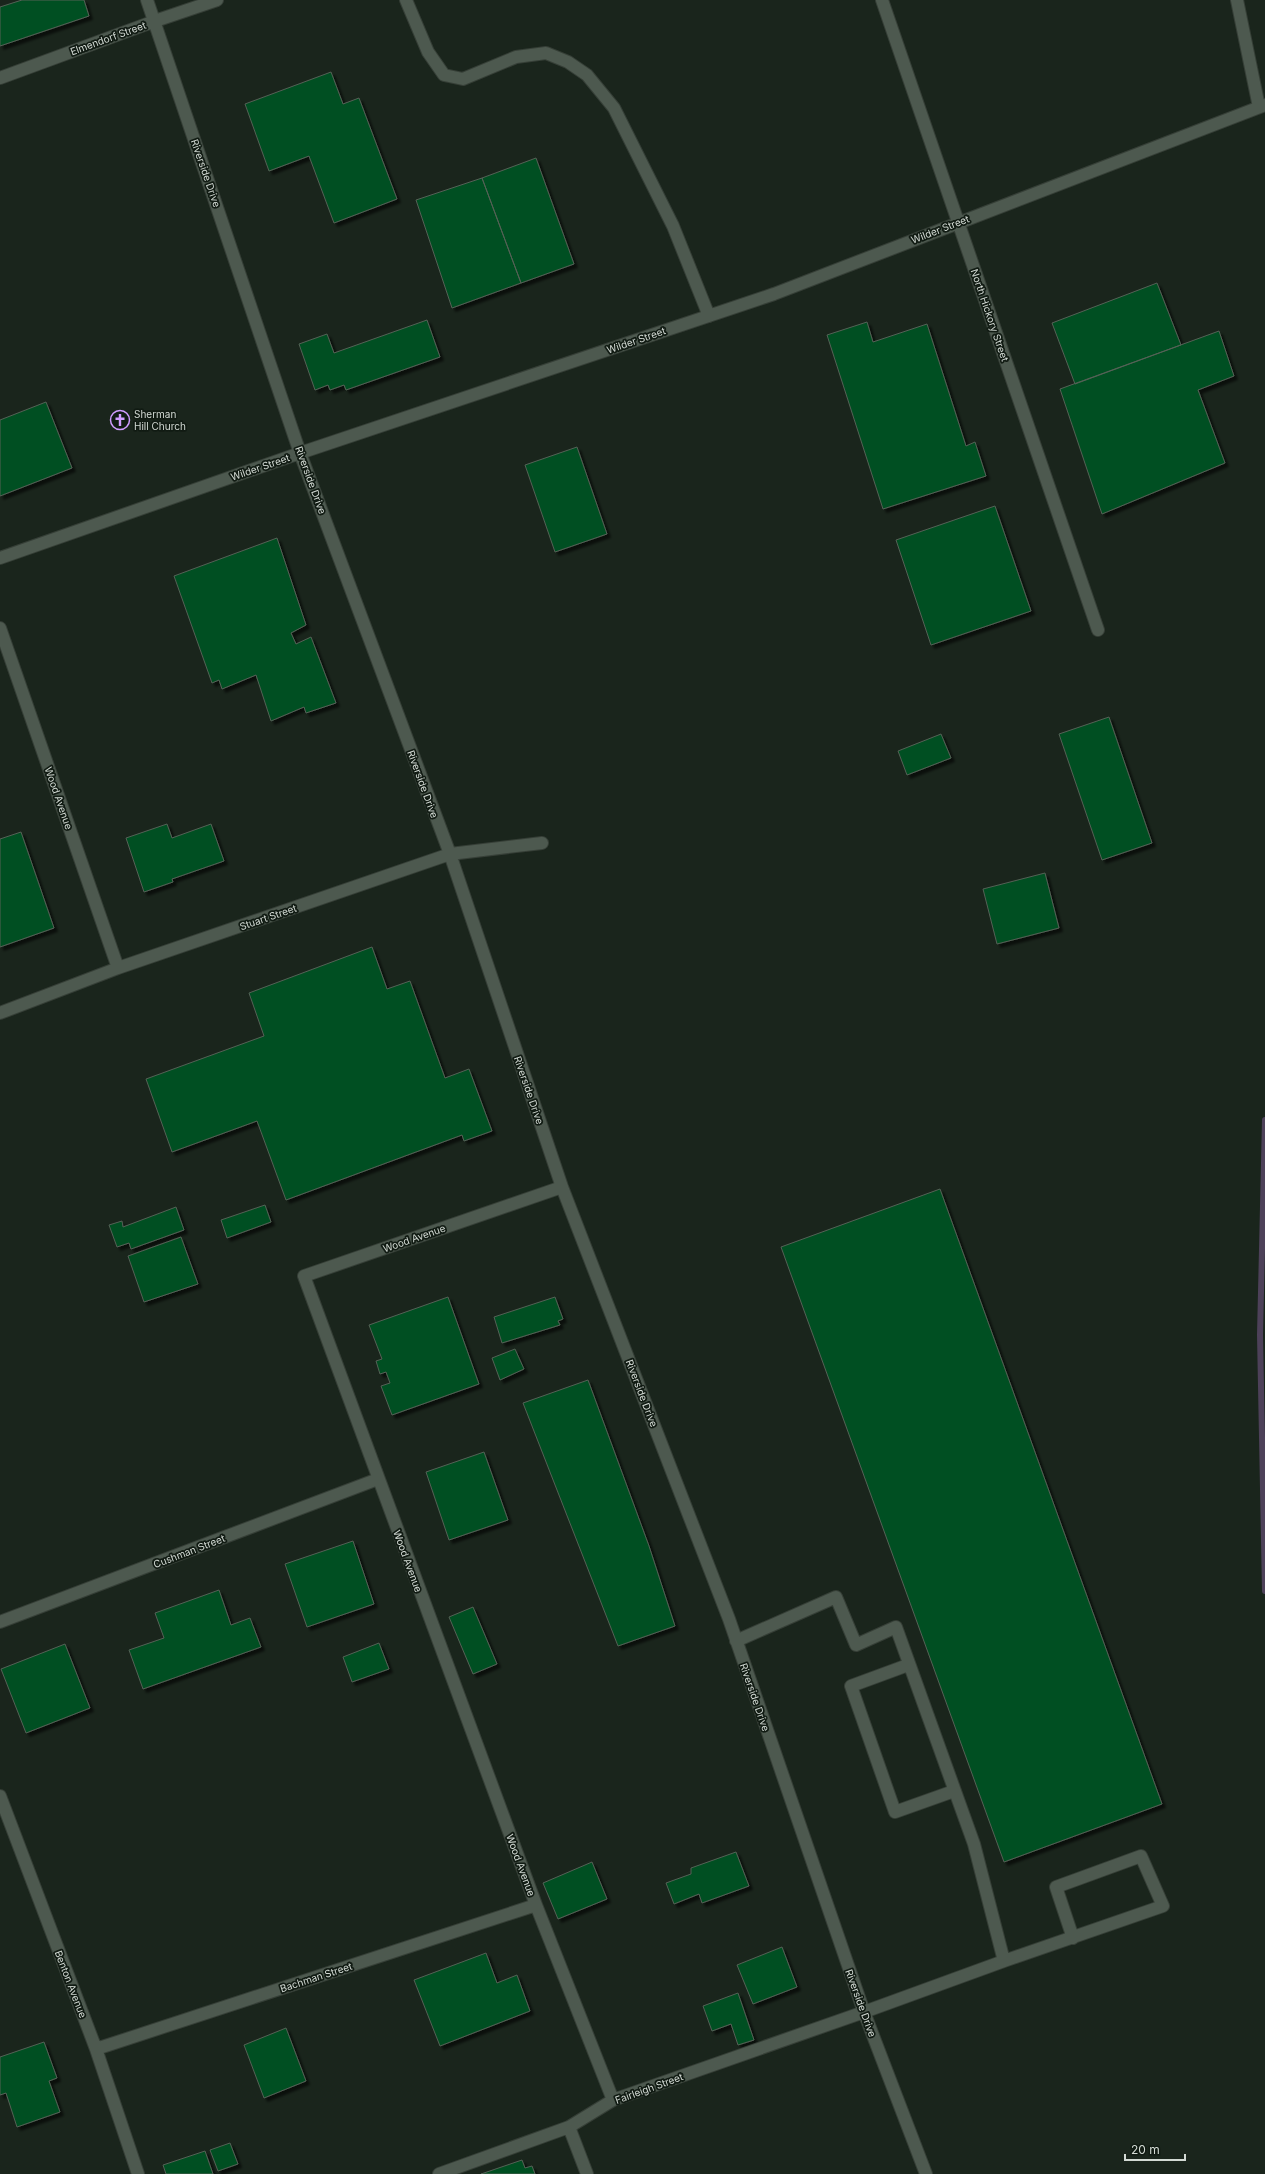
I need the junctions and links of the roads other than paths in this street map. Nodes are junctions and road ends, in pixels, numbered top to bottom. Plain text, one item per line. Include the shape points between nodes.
1 (147, 0) edge
2 (217, 0) edge
3 (406, 0) edge
4 (882, 0) edge
5 (1237, 0) edge
6 (155, 21) junction
7 (0, 78) edge
8 (1262, 106) edge
9 (958, 222) junction
10 (709, 316) junction
11 (300, 453) junction
12 (0, 558) edge
13 (0, 628) edge
14 (1098, 630) dead end
15 (542, 843) dead end
16 (450, 854) junction
17 (118, 968) junction
18 (0, 1013) edge
19 (562, 1187) junction
20 (378, 1480) junction
21 (0, 1622) edge
22 (736, 1641) junction
23 (908, 1665) junction
24 (954, 1791) junction
25 (0, 1796) edge
26 (536, 1905) junction
27 (1073, 1938) junction
28 (1004, 1961) junction
29 (864, 2012) junction
30 (96, 2049) junction
31 (613, 2100) junction
32 (569, 2127) junction
33 (138, 2174) edge
34 (439, 2174) edge
35 (587, 2174) edge
36 (926, 2174) edge

1 - 6 street, Riverside Drive
2 - 6 street, Elmendorf Street
3 - 10 street via 428,52 444,75 463,79 516,57 546,53 568,62 587,75 614,108 673,226
4 - 9 street, North Hickory Street
5 - 8 street
6 - 7 street, Elmendorf Street
6 - 11 street, Riverside Drive
8 - 9 street, Wilder Street
9 - 10 street, Wilder Street via 774,294
9 - 14 street, North Hickory Street
10 - 11 street, Wilder Street
11 - 12 street, Wilder Street
11 - 16 street, Riverside Drive
13 - 17 street, Wood Avenue
15 - 16 street, Stuart Street
16 - 17 street, Stuart Street
16 - 19 street, Riverside Drive
17 - 18 street, Stuart Street
19 - 20 street, Wood Avenue via 304,1276
19 - 22 street, Riverside Drive
20 - 21 street, Cushman Street
20 - 26 street, Wood Avenue
22 - 23 street via 836,1597 856,1645 896,1627
22 - 29 street, Riverside Drive
23 - 24 street
23 - 24 street via 850,1686 895,1812
24 - 28 street via 974,1844
25 - 30 street, Benton Avenue
26 - 30 street, Bachman Street
26 - 31 street, Wood Avenue
27 - 27 street, Fairleigh Street via 1163,1906 1140,1856 1056,1887
27 - 28 street, Fairleigh Street
28 - 29 street, Fairleigh Street
29 - 31 street, Fairleigh Street
29 - 36 street, Riverside Drive
30 - 33 street, Benton Avenue
31 - 32 street, Fairleigh Street
32 - 34 street, Fairleigh Street
32 - 35 street

